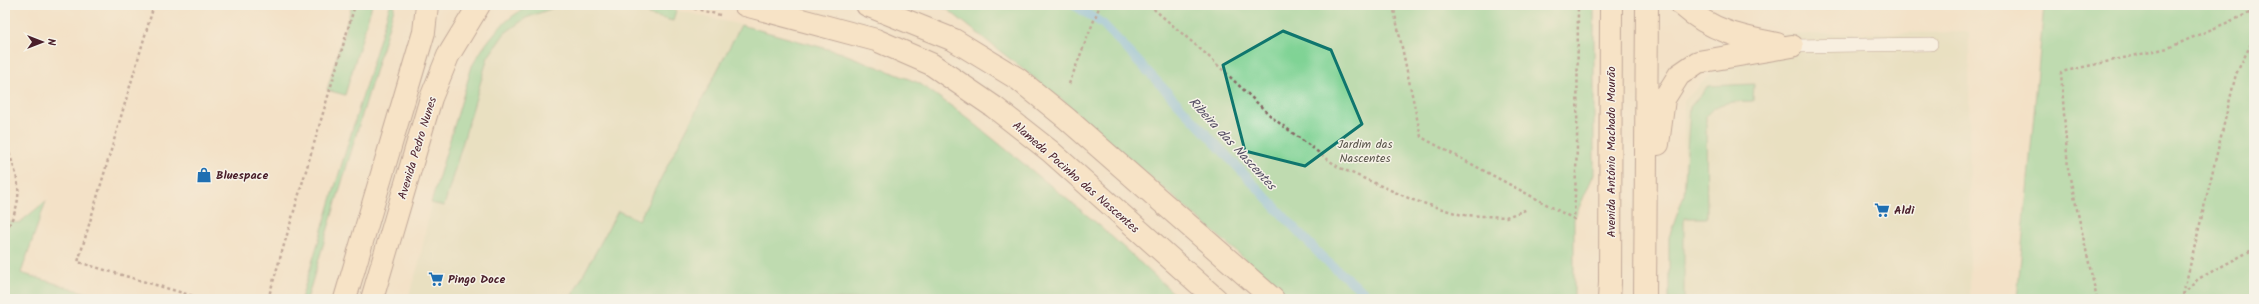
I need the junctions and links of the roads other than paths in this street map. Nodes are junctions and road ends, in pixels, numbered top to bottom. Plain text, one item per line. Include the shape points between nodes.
1 (427, 5) edge
2 (479, 5) edge
3 (746, 5) edge
4 (867, 5) edge
5 (1611, 5) edge
6 (1646, 5) edge
7 (1682, 5) edge
8 (1931, 44) dead end
9 (1792, 46) junction
10 (1646, 228) junction
11 (345, 299) edge
12 (372, 299) edge
13 (1216, 299) edge
14 (1273, 299) edge
15 (1609, 299) edge
16 (1645, 299) edge

1 - 11 main road via 424,32
2 - 12 main road, Avenida Pedro Nunes via 448,56 431,98
3 - 13 main road, Alameda Pocinho das Nascentes via 876,40 931,64 994,107 1050,151
4 - 14 main road via 954,40 1018,80 1066,118
5 - 15 main road, Avenida António Machado Mourão
6 - 10 main road
7 - 9 main road via 1701,21 1734,36
8 - 9 lane
9 - 10 main road via 1698,62 1679,75 1664,99
10 - 16 main road

